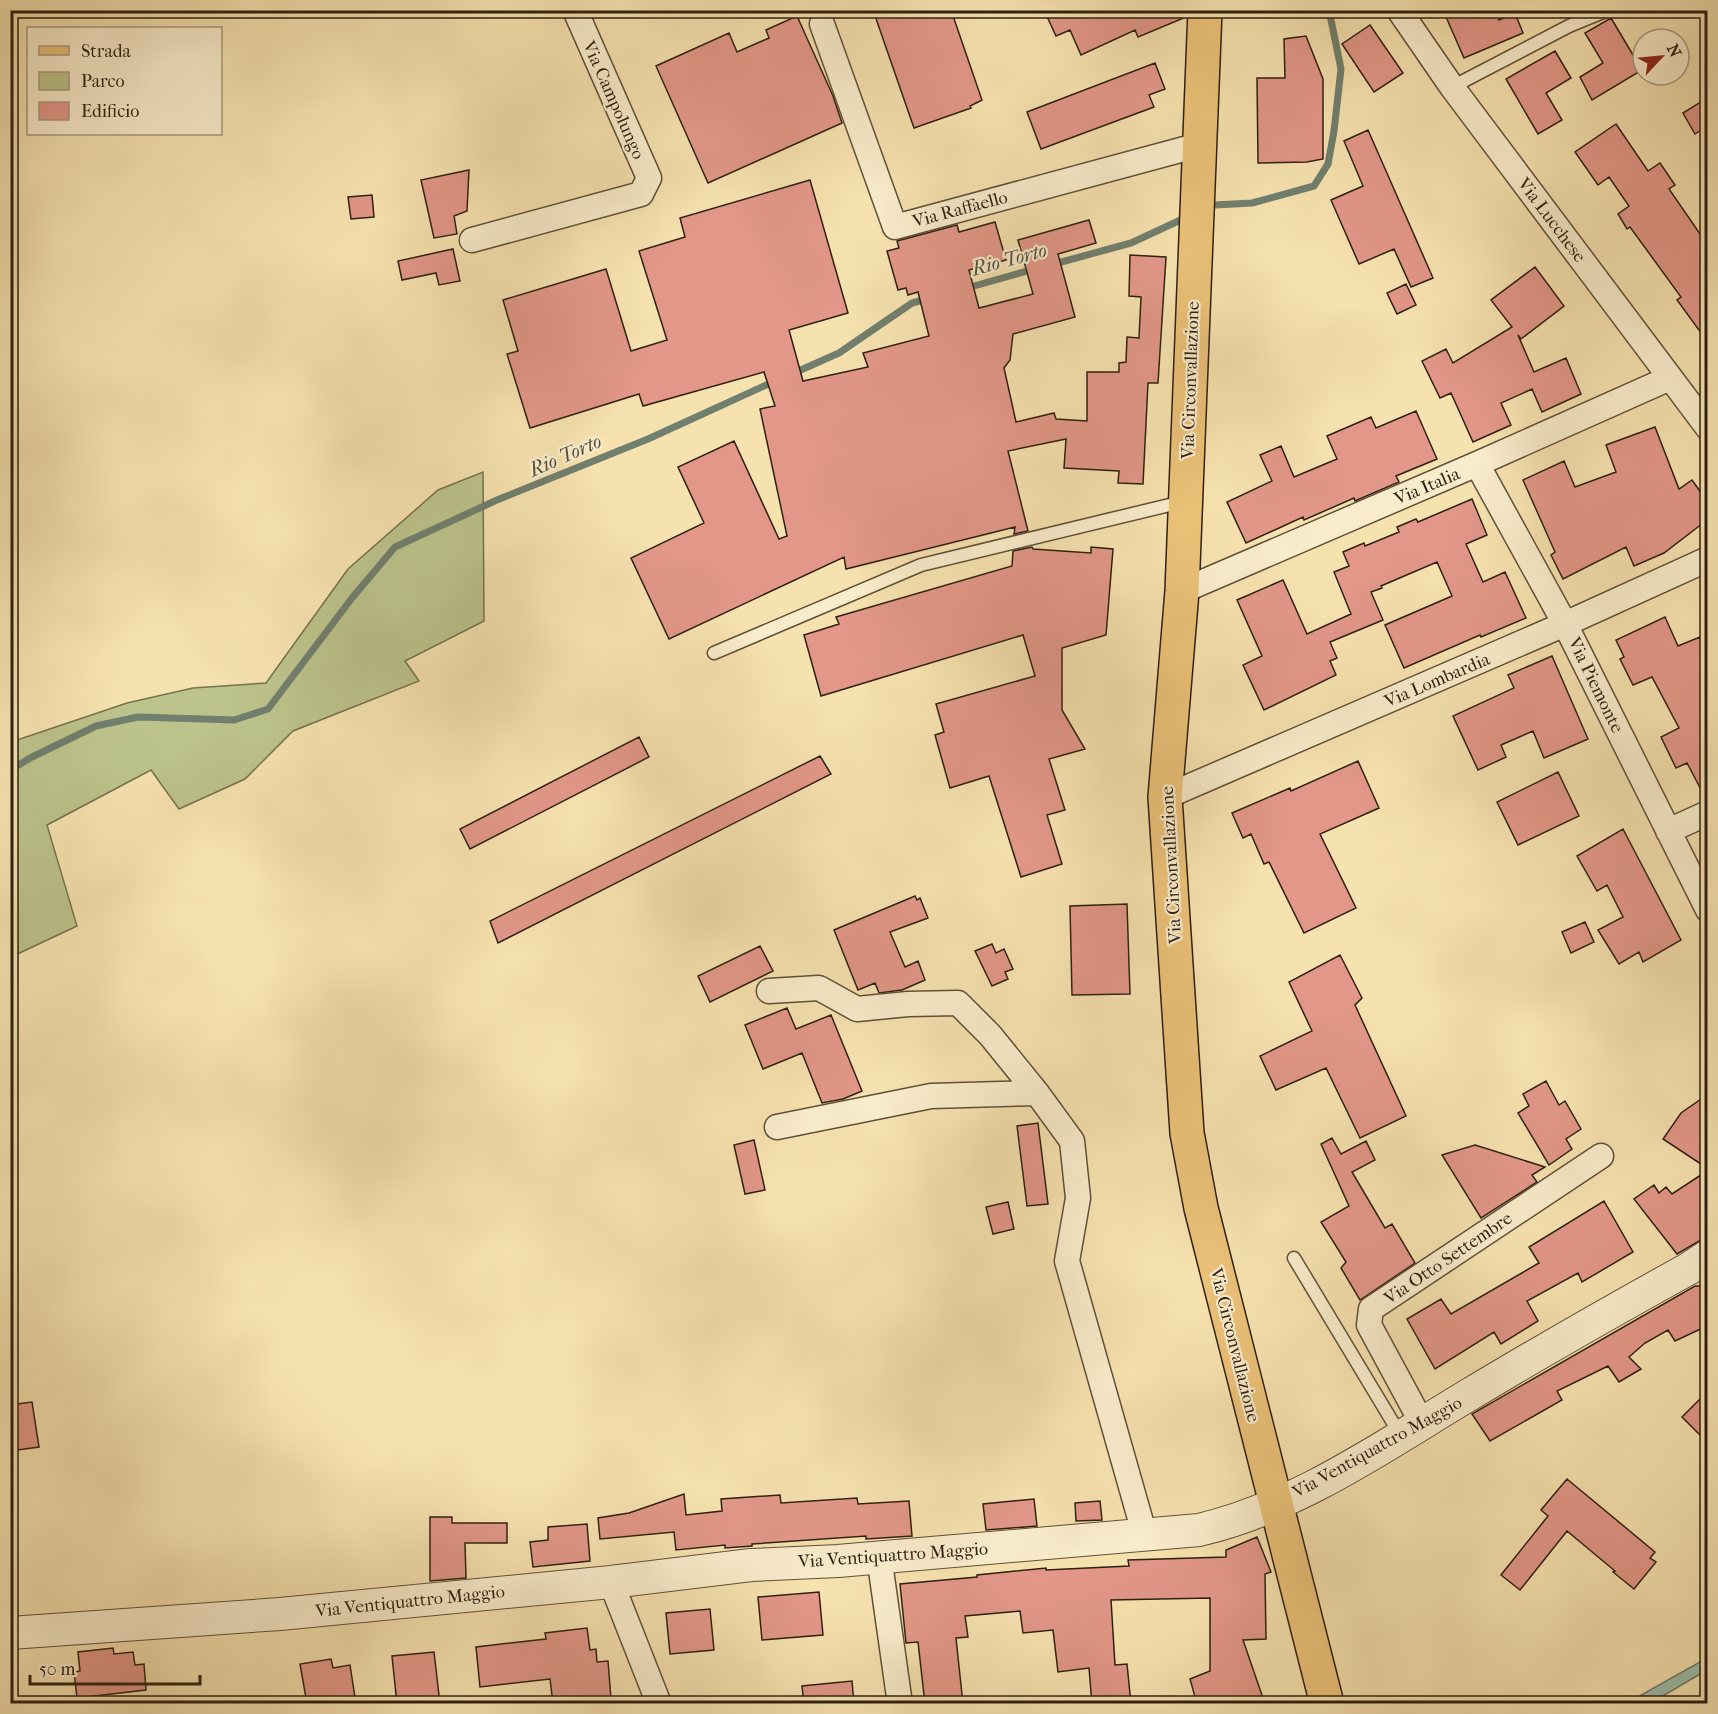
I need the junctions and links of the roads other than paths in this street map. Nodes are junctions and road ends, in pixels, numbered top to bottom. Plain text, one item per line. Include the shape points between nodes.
1 (575, 10) edge
2 (1205, 10) edge
3 (1398, 10) edge
4 (1608, 10) edge
5 (822, 24) dead end
6 (1452, 87) junction
7 (1199, 145) junction
8 (472, 240) dead end
9 (1670, 378) junction
10 (1707, 428) edge
11 (1477, 464) junction
12 (1185, 501) junction
13 (1707, 559) edge
14 (1182, 591) junction
15 (1565, 624) junction
16 (714, 653) dead end
17 (1165, 797) junction
18 (1707, 813) edge
19 (1668, 831) junction
20 (1707, 910) edge
21 (769, 991) dead end
22 (1037, 1093) junction
23 (777, 1127) dead end
24 (1601, 1156) dead end
25 (1707, 1256) edge
26 (1294, 1258) dead end
27 (1412, 1430) junction
28 (1275, 1503) junction
29 (1145, 1536) junction
30 (879, 1556) junction
31 (610, 1582) junction
32 (10, 1633) edge
33 (658, 1704) edge
34 (900, 1704) edge
35 (1327, 1704) edge

1 - 8 street, Via Campolungo via 649,178 641,194
2 - 7 main road, Via Circonvallazione
3 - 6 street, Via Lucchese
4 - 6 lane
5 - 7 street, Via Raffaello via 895,227
6 - 9 street, Via Lucchese
7 - 12 main road, Via Circonvallazione
9 - 10 street, Via Lucchese
9 - 11 street, Via Italia
11 - 14 street, Via Italia
11 - 15 street, Via Piemonte
12 - 14 main road, Via Circonvallazione
12 - 16 lane via 921,565
13 - 15 street, Via Lombardia
14 - 17 main road, Via Circonvallazione
15 - 17 street, Via Lombardia
15 - 19 street, Via Piemonte
17 - 28 main road, Via Circonvallazione via 1186,1133
18 - 19 street
19 - 20 street, Via Piemonte
21 - 22 street via 819,988 857,1009 958,1003
22 - 23 street via 931,1096
22 - 29 street via 1072,1141 1078,1198 1067,1261
24 - 27 street, Via Otto Settembre via 1371,1309 1369,1325
25 - 27 street, Via Ventiquattro Maggio
26 - 27 lane
27 - 28 street, Via Ventiquattro Maggio via 1332,1477
28 - 29 street, Via Ventiquattro Maggio via 1219,1526
28 - 35 main road, Via Circonvallazione
29 - 30 street, Via Ventiquattro Maggio
30 - 31 street, Via Ventiquattro Maggio via 751,1565
30 - 34 street
31 - 32 street, Via Ventiquattro Maggio via 280,1614
31 - 33 street

